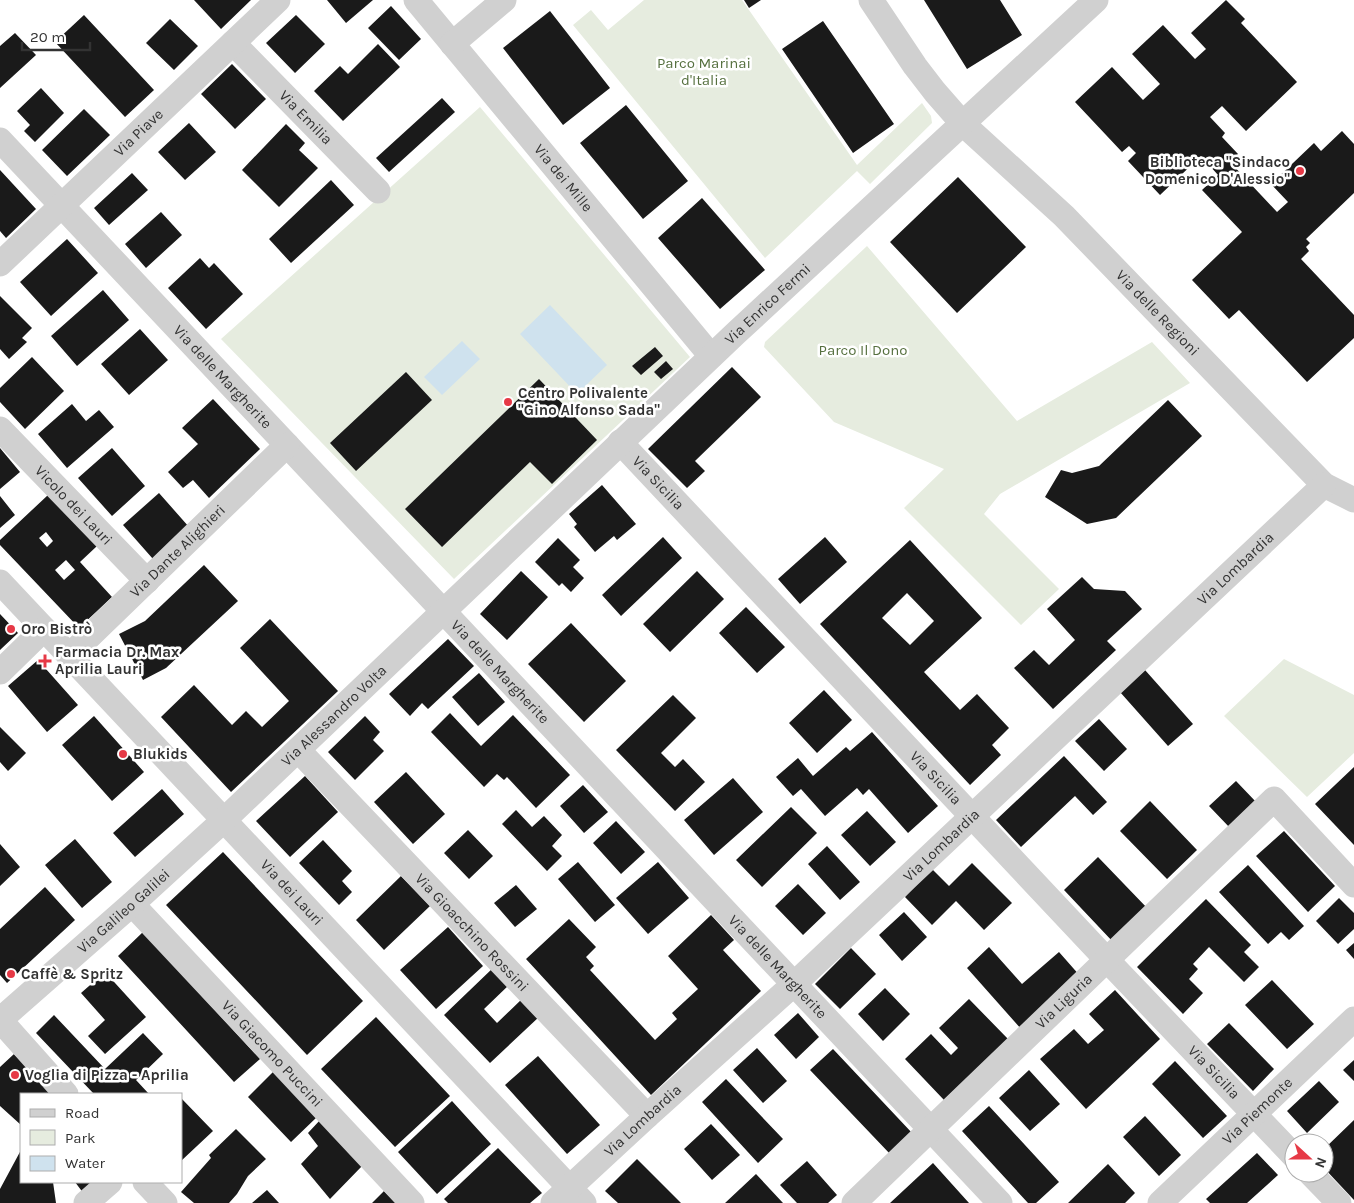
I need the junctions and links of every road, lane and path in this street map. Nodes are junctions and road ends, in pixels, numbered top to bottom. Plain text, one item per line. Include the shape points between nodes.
1 (278, 0) edge
2 (416, 0) edge
3 (504, 0) edge
4 (871, 0) edge
5 (1096, 0) edge
6 (232, 43) junction
7 (452, 44) junction
8 (963, 124) junction
9 (0, 140) edge
10 (378, 191) dead end
11 (62, 206) junction
12 (0, 264) edge
13 (712, 356) junction
14 (0, 429) edge
15 (620, 442) junction
16 (287, 445) junction
17 (1324, 485) junction
18 (1354, 500) edge
19 (147, 581) junction
20 (0, 582) edge
21 (443, 610) junction
22 (44, 629) junction
23 (69, 656) junction
24 (0, 672) edge
25 (298, 750) junction
26 (972, 817) junction
27 (224, 820) junction
28 (1354, 885) edge
29 (132, 904) junction
30 (1107, 960) junction
31 (794, 984) junction
32 (1354, 1019) edge
33 (0, 1020) edge
34 (65, 1093) edge
35 (1254, 1114) junction
36 (646, 1116) junction
37 (930, 1130) junction
38 (1284, 1146) edge
39 (109, 1183) edge
40 (146, 1183) edge
41 (1320, 1183) edge
42 (569, 1198) edge
43 (86, 1203) edge
44 (165, 1203) edge
45 (412, 1203) edge
46 (854, 1203) edge
47 (1000, 1203) edge
48 (1160, 1203) edge
49 (1339, 1203) edge

1 - 6 street, Via Piave
2 - 7 street, Via dei Mille
3 - 7 street
4 - 8 street, Via delle Regioni via 915,66
5 - 8 street, Via Enrico Fermi
6 - 10 street, Via Emilia
6 - 11 street, Via Piave
7 - 13 street, Via dei Mille
8 - 13 street, Via Enrico Fermi
8 - 17 street, Via delle Regioni via 1064,216
9 - 11 street, Via delle Margherite
11 - 12 street, Via Piave
11 - 16 street, Via delle Margherite
13 - 15 street, Via Enrico Fermi
14 - 19 street, Vicolo dei Lauri
15 - 21 street, Via Enrico Fermi
15 - 26 street, Via Sicilia
16 - 19 street, Via Dante Alighieri
16 - 21 street, Via delle Margherite
17 - 18 street, Via delle Regioni
17 - 26 street, Via Lombardia
19 - 23 street, Via Dante Alighieri
20 - 22 street, Via dei Lauri
21 - 25 street, Via Alessandro Volta
21 - 31 street, Via delle Margherite
22 - 23 street, Via dei Lauri
22 - 24 street
23 - 27 street, Via dei Lauri
25 - 27 street, Via Alessandro Volta
25 - 36 street, Via Gioacchino Rossini
26 - 30 street, Via Sicilia
26 - 31 street, Via Lombardia
27 - 29 street, Via Galileo Galilei
27 - 42 street, Via dei Lauri
28 - 30 street, Via Liguria via 1274,799
29 - 33 street, Via Galileo Galilei
29 - 45 street, Via Giacomo Puccini
30 - 35 street, Via Sicilia
30 - 37 street, Via Liguria
31 - 36 street, Via Lombardia
31 - 37 street, Via delle Margherite
32 - 35 street, Via Piemonte
33 - 34 street
35 - 38 street, Via Sicilia
35 - 48 street, Via Piemonte
36 - 42 street, Via Lombardia
37 - 46 street, Via Liguria
37 - 47 street, Via delle Margherite
39 - 43 street
40 - 44 street
41 - 49 street

